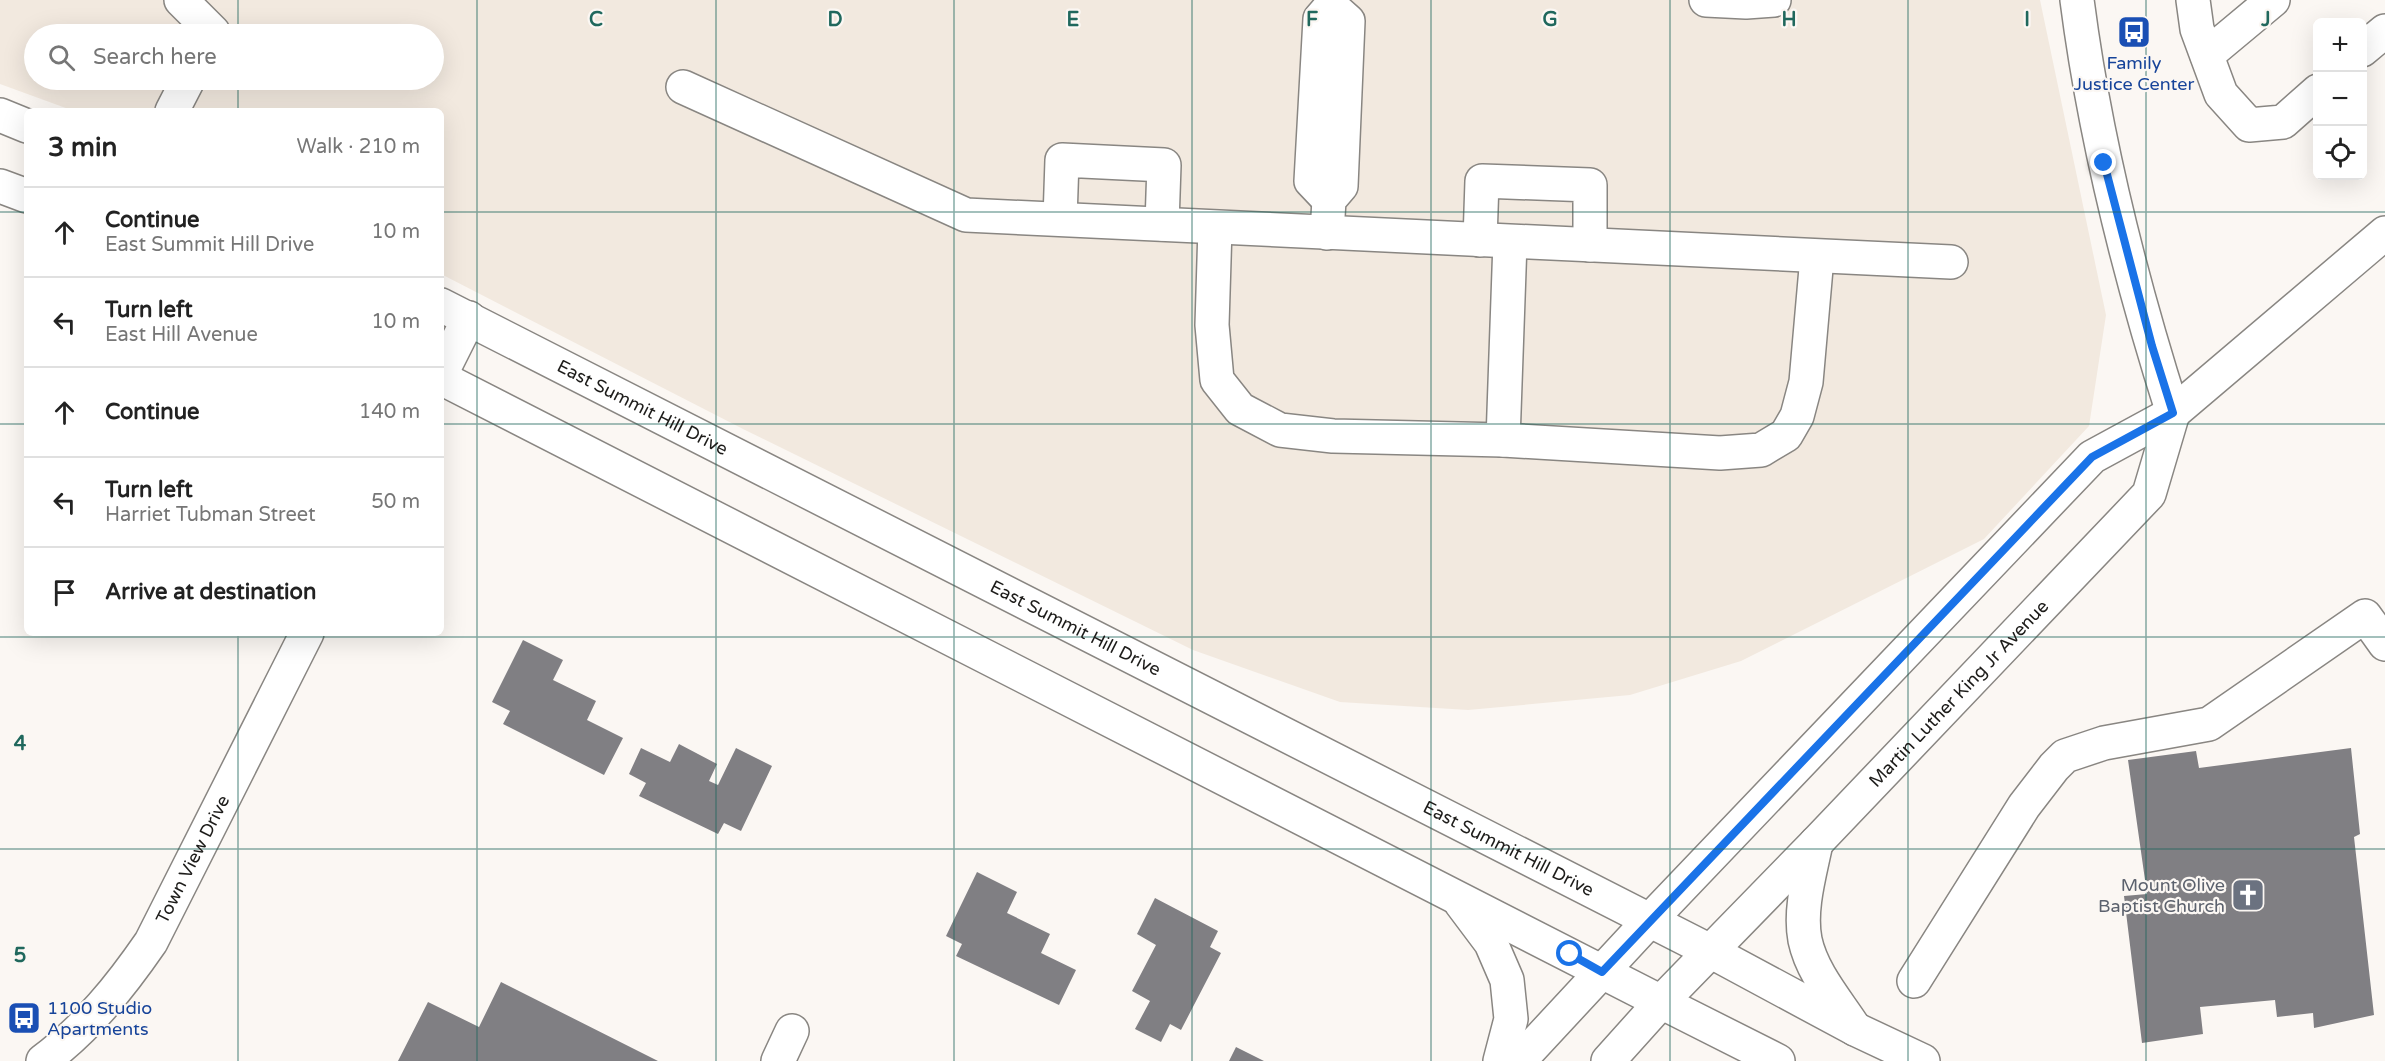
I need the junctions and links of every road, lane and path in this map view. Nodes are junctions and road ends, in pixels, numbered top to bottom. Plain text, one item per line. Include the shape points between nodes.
1 (181, 0) edge
2 (1706, 0) edge
3 (1774, 0) edge
4 (2077, 0) edge
5 (2193, 0) edge
6 (2273, 0) edge
7 (1332, 3) edge
8 (205, 24) edge
9 (2385, 31) edge
10 (2367, 46) edge
11 (2207, 55) junction
12 (683, 87) dead end
13 (183, 90) edge
14 (2313, 95) edge
15 (174, 108) edge
16 (0, 115) edge
17 (24, 125) edge
18 (0, 186) edge
19 (24, 195) edge
20 (1060, 219) junction
21 (1162, 224) junction
22 (1215, 228) junction
23 (2385, 232) edge
24 (1327, 233) junction
25 (1495, 241) junction
26 (1590, 245) junction
27 (1817, 256) junction
28 (1951, 262) dead end
29 (455, 311) edge
30 (444, 362) edge
31 (444, 378) edge
32 (2173, 413) junction
33 (1503, 440) junction
34 (306, 636) edge
35 (2385, 644) edge
36 (1816, 843) junction
37 (1454, 895) junction
38 (1649, 921) junction
39 (1710, 951) junction
40 (1602, 972) junction
41 (1914, 981) dead end
42 (1661, 1002) junction
43 (1855, 1029) junction
44 (792, 1031) dead end
45 (43, 1061) edge
46 (778, 1061) edge
47 (1500, 1061) edge
48 (1519, 1061) edge
49 (1608, 1061) edge
50 (1778, 1061) edge
51 (1923, 1061) edge

1 - 8 main road
2 - 3 main road
4 - 32 main road via 2104,163
5 - 11 main road via 2197,29
6 - 11 main road
7 - 24 main road via 1348,21 1341,186 1329,200
9 - 10 main road
11 - 14 main road via 2221,94 2249,125 2283,122
12 - 20 main road via 966,215
13 - 15 main road
16 - 17 main road
18 - 19 main road
20 - 21 main road
20 - 21 main road via 1062,160 1107,162 1164,165
21 - 22 main road
22 - 24 main road
22 - 33 main road via 1212,325 1217,380 1240,410 1280,430 1333,436
23 - 32 main road
24 - 25 main road
25 - 26 main road
25 - 26 main road via 1482,181 1590,185
25 - 33 main road
26 - 27 main road
27 - 28 main road
27 - 33 main road via 1806,382 1797,416 1786,435 1770,445 1761,450 1720,453
29 - 30 main road
29 - 38 main road, East Summit Hill Drive
31 - 37 main road
32 - 36 main road, Martin Luther King Jr Avenue via 2149,494
32 - 38 main road via 2092,457
34 - 45 main road, Town View Drive via 151,942 94,1016
35 - 41 main road via 2365,616 2209,724 2104,743 2065,756 2024,806
36 - 39 main road, Martin Luther King Jr Avenue
36 - 43 main road via 1805,903 1805,939 1818,974
37 - 40 main road
37 - 47 main road via 1491,943 1507,980 1511,1019
38 - 39 main road, East Summit Hill Drive
38 - 40 main road
39 - 42 main road, Martin Luther King Jr Avenue
39 - 43 main road, East Summit Hill Drive
40 - 42 main road
40 - 48 main road
42 - 49 main road, Martin Luther King Jr Avenue
42 - 50 main road
43 - 51 main road, East Summit Hill Drive
44 - 46 main road

